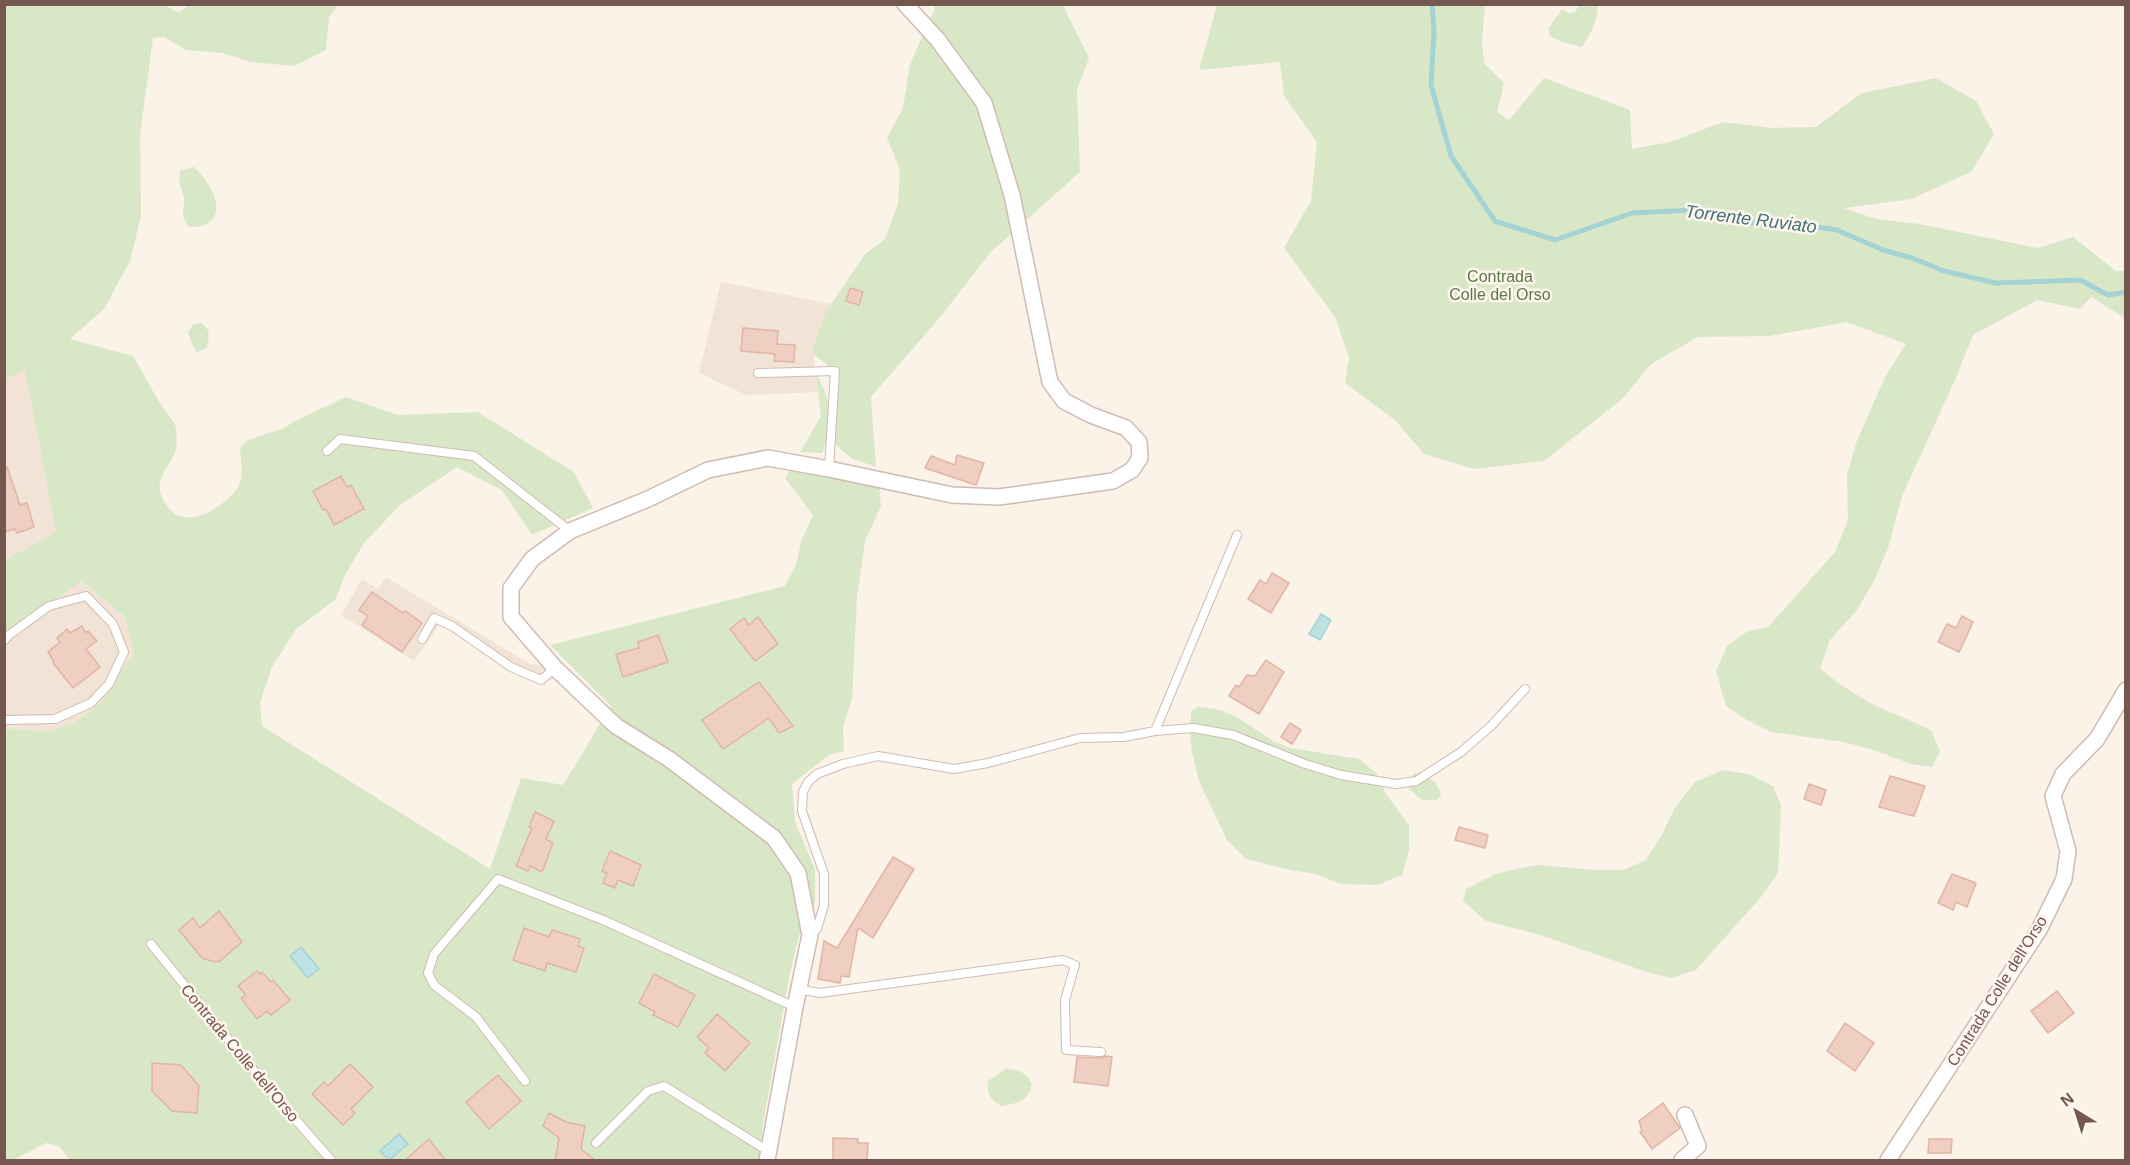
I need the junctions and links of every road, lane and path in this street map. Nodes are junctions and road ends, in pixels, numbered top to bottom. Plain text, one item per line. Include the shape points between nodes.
1 (905, 4) edge
2 (758, 373) dead end
3 (327, 451) dead end
4 (829, 469) junction
5 (570, 531) junction
6 (1237, 535) dead end
7 (422, 639) dead end
8 (4, 641) edge
9 (555, 668) junction
10 (1525, 689) dead end
11 (2126, 690) edge
12 (4, 720) edge
13 (1155, 731) junction
14 (810, 935) junction
15 (151, 944) dead end
16 (798, 989) junction
17 (795, 1007) junction
18 (1101, 1052) dead end
19 (525, 1080) dead end
20 (1686, 1114) dead end
21 (596, 1143) dead end
22 (768, 1156) edge
23 (331, 1161) edge
24 (1683, 1161) edge
25 (1888, 1161) edge

1 - 4 street via 938,40 984,104 1012,195 1050,382 1064,401 1126,428 1139,442 1140,458 1132,470 1113,481 999,496 952,495
2 - 4 lane via 835,371
3 - 5 lane via 340,439 474,456
4 - 5 street via 768,458 708,470
5 - 9 street via 532,559 511,588 511,617
6 - 13 lane
7 - 9 lane via 434,618 453,626 511,667 541,680
8 - 12 lane via 49,606 86,596 113,624 124,652 109,684 91,703 55,719
9 - 14 street via 616,726 669,759 774,838 798,873
10 - 13 lane via 1461,752 1416,781 1396,784 1341,776 1233,735 1193,728
11 - 25 street, Contrada Colle dell'Orso via 2097,740 2063,774 2053,796 2068,851 2064,879 2044,920
13 - 14 lane via 1124,737 1080,738 954,770 879,756 817,774 803,792 802,811 824,874 824,906 817,930
14 - 16 street
15 - 23 lane, Contrada Colle dell'Orso
16 - 17 street
16 - 18 lane via 820,993 1063,960 1075,965 1065,1000 1066,1050
17 - 19 lane via 603,920 498,879 434,954 428,973 434,985 476,1017
17 - 22 street
20 - 24 street via 1698,1146
21 - 22 lane via 648,1091 664,1086

